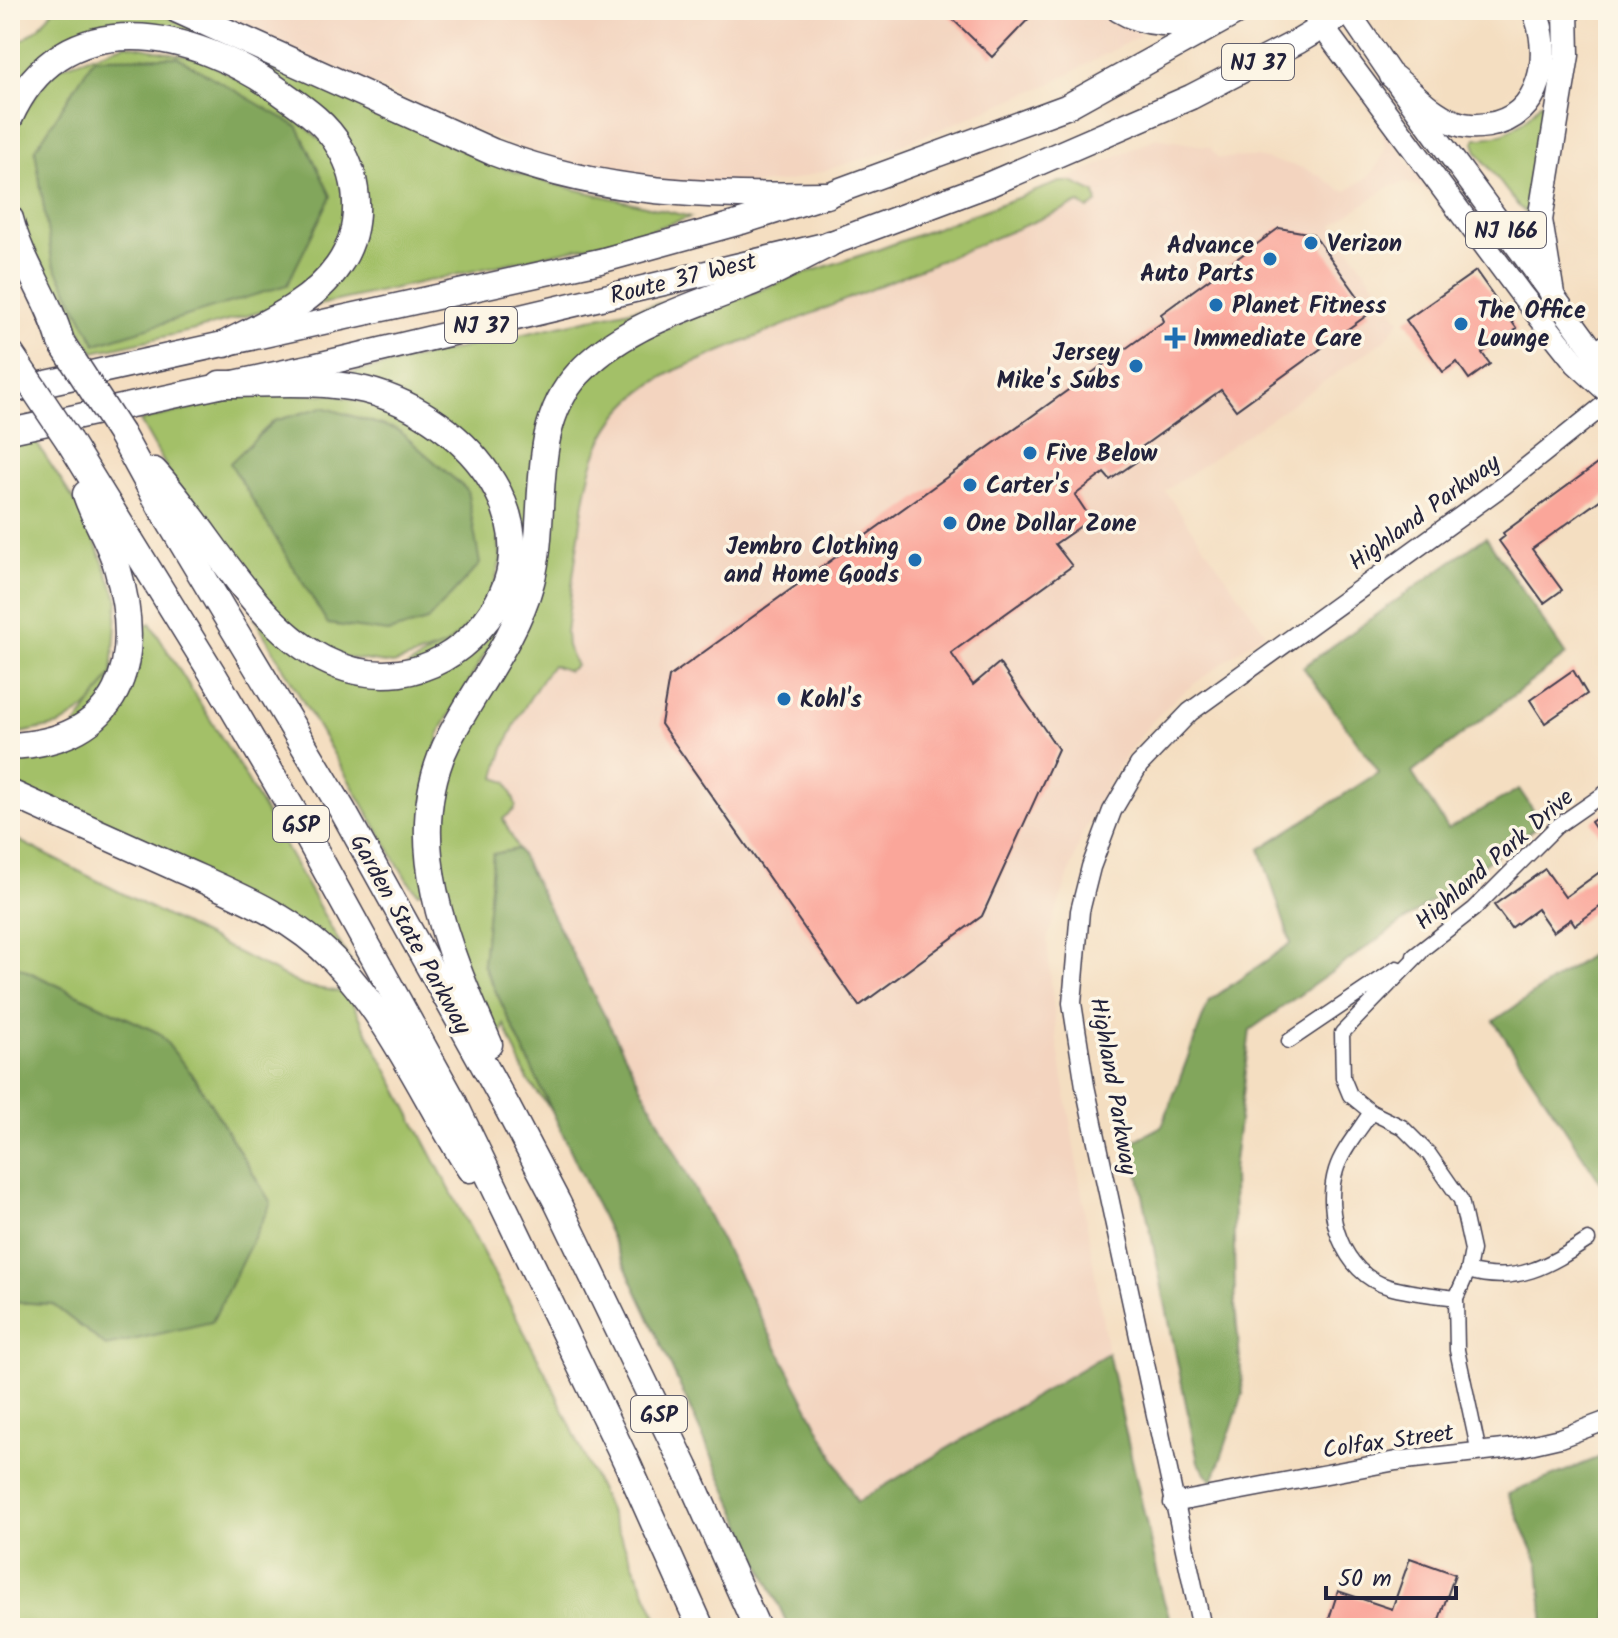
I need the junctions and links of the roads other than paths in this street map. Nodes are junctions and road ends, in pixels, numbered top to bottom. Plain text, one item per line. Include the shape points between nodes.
1 (178, 10) edge
2 (1119, 10) edge
3 (1349, 10) edge
4 (1534, 10) edge
5 (1566, 10) edge
6 (1236, 13) edge
7 (1317, 18) edge
8 (1392, 76) junction
9 (10, 117) edge
10 (827, 195) junction
11 (10, 219) edge
12 (829, 244) junction
13 (10, 272) edge
14 (1552, 294) junction
15 (61, 342) junction
16 (225, 344) junction
17 (1601, 345) edge
18 (10, 353) edge
19 (220, 384) junction
20 (1608, 384) edge
21 (10, 391) edge
22 (1608, 392) edge
23 (1608, 402) edge
24 (10, 431) edge
25 (121, 434) junction
26 (69, 441) junction
27 (10, 746) edge
28 (1608, 791) edge
29 (10, 793) edge
30 (1421, 952) junction
31 (1289, 1041) dead end
32 (1371, 1112) junction
33 (557, 1202) junction
34 (508, 1220) junction
35 (1588, 1240) dead end
36 (1468, 1271) junction
37 (1456, 1298) junction
38 (1608, 1420) edge
39 (1479, 1453) junction
40 (1173, 1503) junction
41 (701, 1628) edge
42 (757, 1628) edge
43 (1202, 1628) edge

1 - 10 highway via 545,170 667,193
2 - 6 highway via 1134,19 1166,25
3 - 7 highway, NJ 37
3 - 8 main road, NJ 166
4 - 8 highway via 1544,48 1537,88 1517,114 1499,123 1463,125 1449,119 1425,107
5 - 14 highway via 1567,55 1540,220
6 - 10 highway, Route 37 West / NJ 37 via 1066,107
7 - 12 highway, Route 37 West / NJ 37 via 1191,97 931,208
7 - 22 main road, NJ 166 via 1521,294 1576,363
8 - 14 main road, NJ 166
9 - 16 highway via 34,77 60,55 96,38 136,34 188,43 226,57 328,130 343,152 355,188 355,222 345,256 315,292
10 - 16 highway, Route 37 West / NJ 37 via 600,261
11 - 15 highway
12 - 19 highway, Route 37 West / NJ 37
12 - 33 highway via 749,284 647,324 605,350 569,384 547,439 528,591 435,772 429,847 441,920 460,977
13 - 15 highway, Garden State Parkway / GSP
14 - 17 main road, NJ 166
15 - 25 highway, Garden State Parkway / GSP, bridge
16 - 21 highway, Route 37 West / NJ 37
17 - 20 main road, NJ 166
18 - 26 highway, Garden State Parkway / GSP, bridge
19 - 24 highway, Route 37 West / NJ 37
19 - 25 highway via 328,384 367,391 425,413 468,447 501,498 510,546 501,595 470,639 408,672 364,673 308,650 253,598
23 - 40 street, Highland Parkway via 1504,485 1190,712 1139,765 1112,811 1080,911 1072,1003
25 - 33 highway, Garden State Parkway / GSP via 343,811
26 - 27 highway via 117,567 128,619 127,655 117,688 90,722 57,739
26 - 34 highway, Garden State Parkway / GSP via 303,828 453,1101
28 - 30 street, Highland Park Drive via 1556,827 1474,909
29 - 34 highway via 246,900 324,950 380,1019 451,1140
30 - 31 street, Highland Park Drive
30 - 32 street via 1342,1033 1343,1078 1350,1095
32 - 36 street via 1402,1127 1429,1154 1461,1200 1472,1250
32 - 37 street via 1336,1168 1331,1208 1335,1228 1348,1254 1386,1287
33 - 42 highway, Garden State Parkway / GSP
34 - 41 highway, Garden State Parkway / GSP
35 - 36 street via 1550,1265 1519,1275 1490,1277
36 - 37 street
37 - 39 street via 1457,1350
38 - 39 street, Colfax Street via 1560,1438
39 - 40 street, Colfax Street via 1396,1461
40 - 43 street, Highland Parkway

